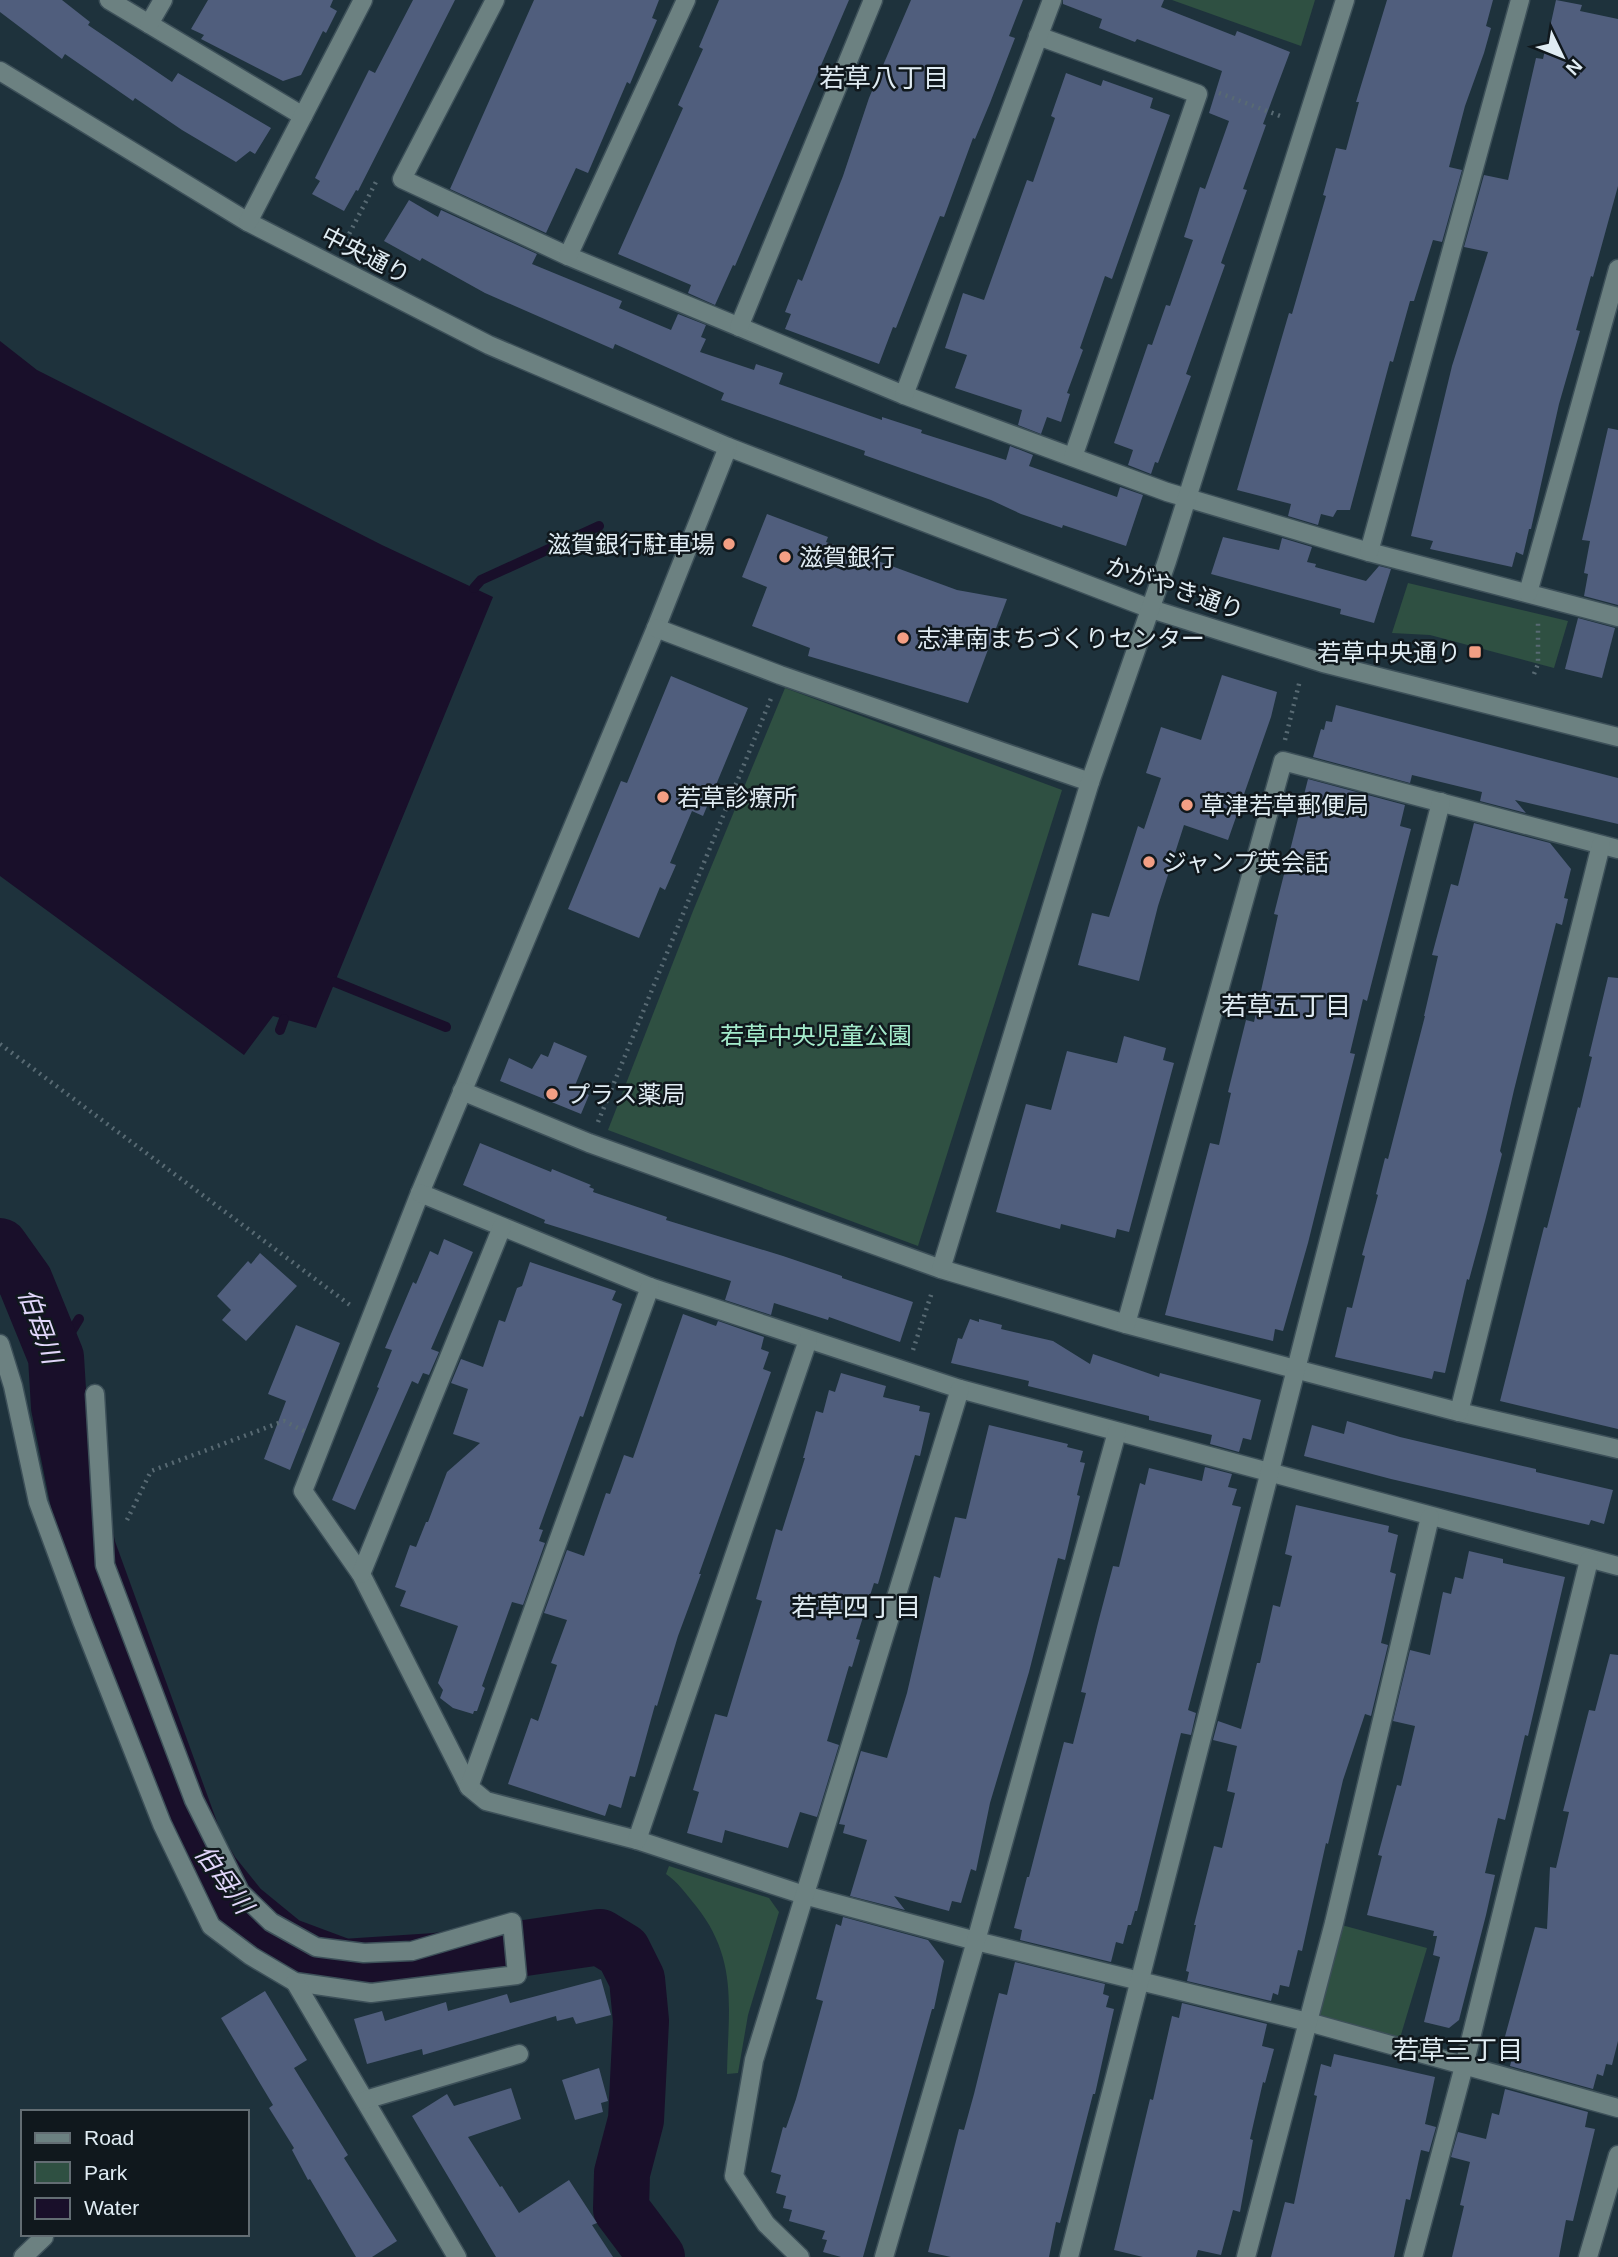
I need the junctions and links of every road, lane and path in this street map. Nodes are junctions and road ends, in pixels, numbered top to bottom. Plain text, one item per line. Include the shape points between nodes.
1 (109, 0) edge
2 (163, 0) edge
3 (363, 0) edge
4 (495, 0) edge
5 (686, 0) edge
6 (873, 0) edge
7 (1052, 0) edge
8 (1345, 0) edge
9 (1520, 0) edge
10 (149, 24) junction
11 (1038, 36) junction
12 (0, 71) edge
13 (1198, 94) junction
14 (303, 116) junction
15 (1284, 117) dead end
16 (380, 173) dead end
17 (248, 222) junction
18 (346, 240) dead end
19 (568, 256) junction
20 (1618, 269) edge
21 (739, 327) junction
22 (904, 395) junction
23 (729, 447) junction
24 (1073, 457) junction
25 (1187, 499) junction
26 (1369, 552) junction
27 (1535, 595) junction
28 (1151, 609) junction
29 (1618, 617) edge
30 (656, 628) junction
31 (1534, 674) dead end
32 (780, 676) junction
33 (1300, 678) dead end
34 (1618, 737) edge
35 (1283, 761) junction
36 (1090, 782) junction
37 (1441, 802) junction
38 (1609, 847) edge
39 (0, 1044) edge
40 (462, 1091) junction
41 (589, 1143) junction
42 (420, 1194) junction
43 (502, 1227) junction
44 (941, 1269) junction
45 (650, 1287) junction
46 (932, 1292) dead end
47 (370, 1320) junction
48 (1126, 1324) junction
49 (808, 1340) junction
50 (0, 1344) edge
51 (1295, 1369) junction
52 (906, 1370) junction
53 (960, 1389) junction
54 (95, 1394) dead end
55 (1459, 1412) junction
56 (1117, 1432) junction
57 (322, 1440) junction
58 (1618, 1449) edge
59 (1270, 1471) junction
60 (1430, 1517) junction
61 (1589, 1560) junction
62 (105, 1565) junction
63 (1618, 1566) edge
64 (361, 1574) junction
65 (469, 1787) junction
66 (637, 1840) junction
67 (804, 1895) junction
68 (975, 1941) junction
69 (1140, 1982) junction
70 (295, 1983) junction
71 (1308, 2022) junction
72 (519, 2054) dead end
73 (1464, 2066) junction
74 (365, 2100) junction
75 (1618, 2108) edge
76 (1618, 2155) edge
77 (44, 2238) dead end
78 (23, 2257) edge
79 (457, 2257) edge
80 (800, 2257) edge
81 (884, 2257) edge
82 (1069, 2257) edge
83 (1246, 2257) edge
84 (1413, 2257) edge
85 (1588, 2257) edge

1 - 10 street
2 - 10 street
3 - 14 street
4 - 19 street via 402,179
5 - 19 street
6 - 21 street
7 - 11 street
8 - 25 street
9 - 26 street
10 - 14 street
11 - 13 street
11 - 22 street
12 - 17 street, 中央通り
13 - 15 path via 1212,91
13 - 24 street
14 - 17 street
16 - 18 path
17 - 23 street, 中央通り via 489,345
19 - 21 street
20 - 27 street
21 - 22 street
22 - 24 street
23 - 28 street, かがやき通り
23 - 30 street
24 - 25 street
25 - 26 street
25 - 28 street
26 - 27 street
27 - 29 street
27 - 31 path via 1538,664
28 - 34 street, かがやき通り via 1322,663
28 - 36 street
30 - 32 street
30 - 40 street
32 - 36 street
32 - 41 path
33 - 35 path
35 - 37 street
35 - 48 street
36 - 44 street
37 - 38 street
37 - 51 street
38 - 55 street
39 - 47 path
40 - 41 street
40 - 42 street
41 - 44 street
42 - 43 street
42 - 47 street
43 - 45 street
43 - 64 street
44 - 48 street
45 - 49 street
45 - 65 street
46 - 52 path
47 - 57 street
48 - 51 street
49 - 52 street
49 - 66 street
50 - 70 street via 37,1502 162,1824 211,1926
51 - 55 street
51 - 59 street
52 - 53 street
53 - 56 street
53 - 67 street
54 - 62 street
55 - 58 street
56 - 59 street
56 - 68 street
57 - 62 path via 284,1421 151,1471
57 - 64 street via 303,1491
59 - 60 street
59 - 69 street
60 - 61 street
60 - 71 street
61 - 63 street
61 - 73 street
62 - 70 street via 194,1801 240,1892 271,1922 316,1947 364,1953 412,1951 512,1922 517,1975 371,1993
64 - 65 street
65 - 66 street via 486,1801
66 - 67 street
67 - 68 street
67 - 80 street via 754,2060 734,2176 766,2224
68 - 69 street
68 - 81 street
69 - 71 street
69 - 82 street
70 - 74 street
71 - 73 street
71 - 83 street
72 - 74 street
73 - 75 street
73 - 84 street
74 - 79 street
76 - 85 street
77 - 78 street

